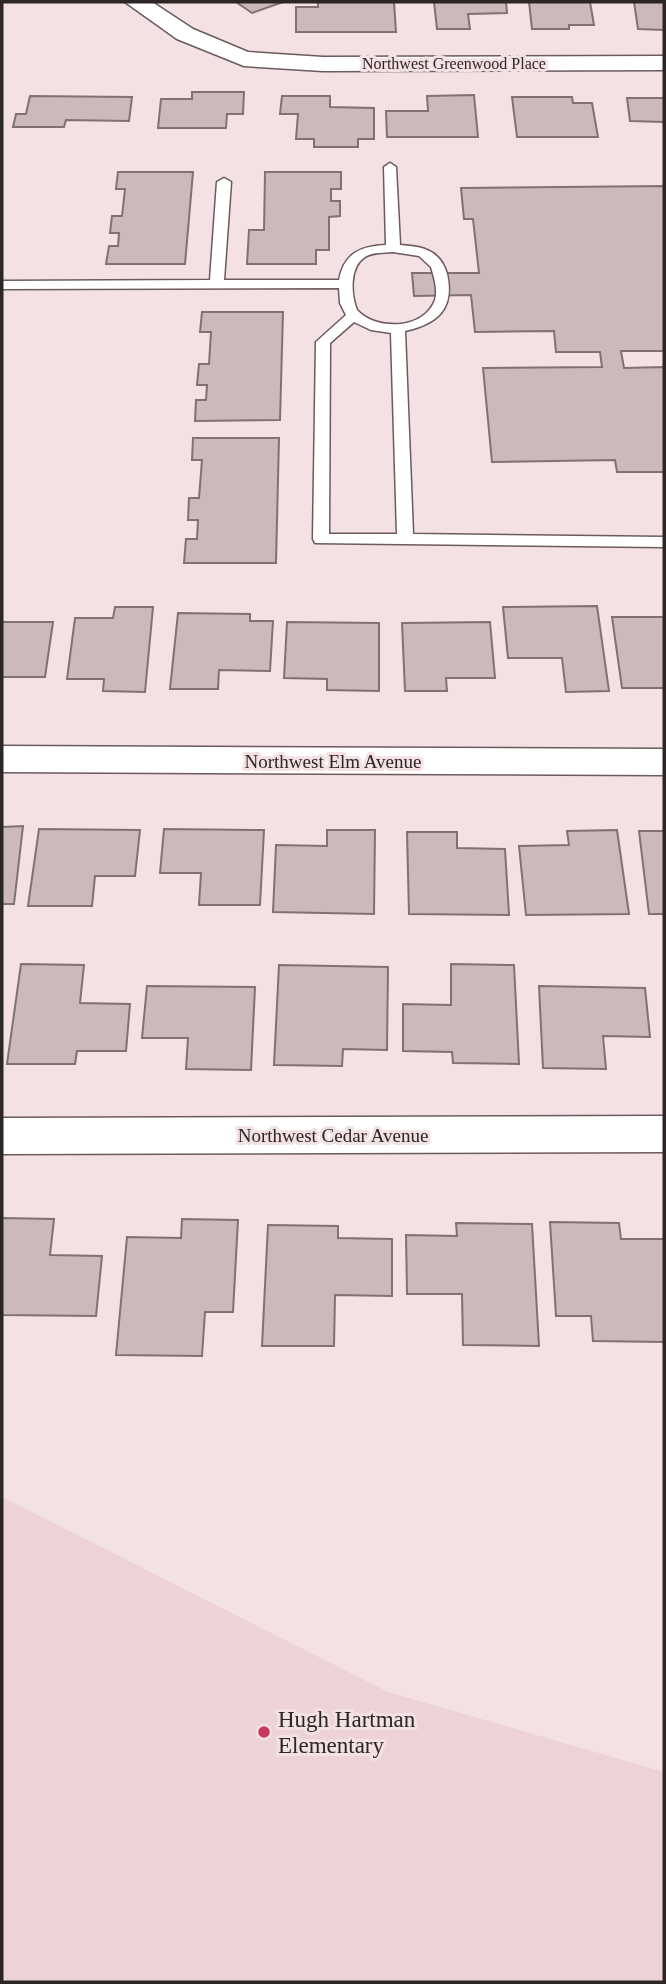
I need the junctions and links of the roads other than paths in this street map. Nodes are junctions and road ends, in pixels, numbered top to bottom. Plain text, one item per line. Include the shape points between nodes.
1 (137, 2) edge
2 (664, 63) edge
3 (390, 167) dead end
4 (224, 182) dead end
5 (393, 247) junction
6 (216, 284) junction
7 (346, 284) junction
8 (2, 285) edge
9 (353, 316) junction
10 (398, 329) junction
11 (405, 540) junction
12 (664, 542) edge
13 (2, 759) edge
14 (664, 762) edge
15 (664, 1134) edge
16 (2, 1136) edge

1 - 2 street, Northwest Greenwood Place via 185,34 244,59 323,64
3 - 5 lane
4 - 6 lane
5 - 7 lane via 360,253 350,266
5 - 10 lane via 423,253 438,265 443,300 436,312 419,324
6 - 7 lane
6 - 8 lane
7 - 9 lane via 346,302
9 - 10 lane via 370,326
9 - 11 lane via 323,342 321,540
10 - 11 lane
11 - 12 lane
13 - 14 street, Northwest Elm Avenue
15 - 16 street, Northwest Cedar Avenue

